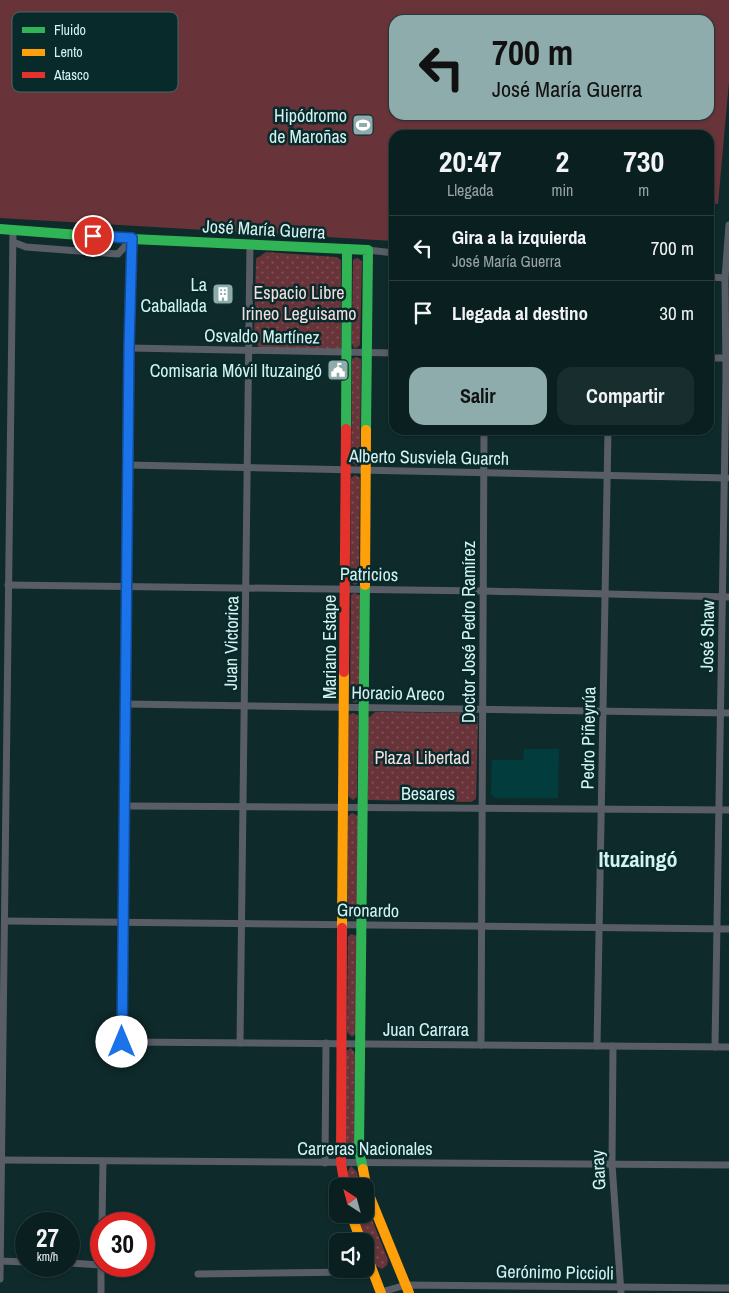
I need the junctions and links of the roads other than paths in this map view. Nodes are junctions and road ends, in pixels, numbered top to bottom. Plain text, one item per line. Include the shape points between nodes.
1 (729, 225) edge
2 (0, 229) edge
3 (13, 230) junction
4 (132, 238) junction
5 (13, 242) junction
6 (250, 244) junction
7 (347, 249) junction
8 (368, 250) junction
9 (389, 252) edge
10 (714, 277) edge
11 (725, 278) junction
12 (129, 348) junction
13 (249, 350) junction
14 (347, 353) junction
15 (366, 353) junction
16 (389, 353) edge
17 (714, 358) edge
18 (727, 358) edge
19 (727, 376) edge
20 (484, 435) edge
21 (608, 435) edge
22 (128, 465) junction
23 (248, 468) junction
24 (346, 470) junction
25 (366, 470) junction
26 (485, 473) junction
27 (608, 476) junction
28 (727, 478) edge
29 (8, 585) junction
30 (128, 587) junction
31 (247, 588) junction
32 (345, 589) junction
33 (364, 590) junction
34 (483, 591) junction
35 (606, 594) junction
36 (726, 597) edge
37 (3, 691) edge
38 (126, 704) junction
39 (245, 706) junction
40 (345, 707) junction
41 (364, 708) junction
42 (482, 710) junction
43 (603, 712) junction
44 (721, 713) junction
45 (729, 713) edge
46 (126, 806) junction
47 (244, 807) junction
48 (343, 808) junction
49 (363, 808) junction
50 (484, 809) junction
51 (601, 809) junction
52 (719, 810) junction
53 (729, 810) edge
54 (6, 921) junction
55 (123, 922) junction
56 (242, 923) junction
57 (342, 924) junction
58 (362, 925) junction
59 (481, 926) junction
60 (598, 927) junction
61 (717, 928) junction
62 (729, 928) edge
63 (240, 1043) junction
64 (326, 1043) junction
65 (342, 1044) junction
66 (360, 1044) junction
67 (481, 1045) junction
68 (597, 1046) junction
69 (613, 1046) junction
70 (715, 1047) junction
71 (729, 1047) edge
72 (1, 1160) edge
73 (103, 1161) junction
74 (325, 1163) junction
75 (341, 1163) junction
76 (361, 1163) junction
77 (612, 1164) junction
78 (729, 1165) edge
79 (343, 1178) edge
80 (102, 1212) edge
81 (0, 1261) edge
82 (15, 1262) edge
83 (329, 1272) edge
84 (198, 1274) dead end
85 (374, 1274) edge
86 (101, 1277) edge
87 (0, 1279) edge
88 (729, 1288) edge
89 (407, 1289) edge
90 (621, 1290) edge
91 (101, 1293) edge
92 (381, 1293) edge

1 - 11 street, José Shaw
2 - 3 street, José María Guerra
3 - 4 street, José María Guerra
3 - 5 street
4 - 5 street via 118,254 26,247
4 - 6 street, José María Guerra
4 - 12 street
5 - 29 street
6 - 7 street, José María Guerra
6 - 13 street, Juan Victorica
7 - 8 street, José María Guerra
7 - 14 street, Mariano Estape
8 - 9 street, José María Guerra
8 - 15 street, Mariano Estape
10 - 11 street
11 - 18 street, José Shaw
12 - 13 street, Osvaldo Martínez
12 - 22 street
13 - 14 street, Osvaldo Martínez
13 - 23 street, Juan Victorica
14 - 15 street, Osvaldo Martínez
14 - 24 street, Mariano Estape
15 - 16 street, Osvaldo Martínez
15 - 25 street, Mariano Estape
17 - 18 street
18 - 19 street, José Shaw
19 - 28 street, José Shaw
20 - 26 street, Doctor José Pedro Ramírez
21 - 27 street, Pedro Piñeyrúa
22 - 23 street, Alberto Susviela Guarch
22 - 30 street
23 - 24 street, Alberto Susviela Guarch
23 - 31 street, Juan Victorica
24 - 25 street, Alberto Susviela Guarch
24 - 32 street, Mariano Estape
25 - 26 street, Alberto Susviela Guarch
25 - 33 street, Mariano Estape
26 - 27 street, Alberto Susviela Guarch
26 - 34 street, Doctor José Pedro Ramírez
27 - 28 street, Alberto Susviela Guarch
27 - 35 street, Pedro Piñeyrúa
28 - 36 street, José Shaw
29 - 30 street, Patricios
29 - 37 street
30 - 31 street, Patricios
30 - 38 street
31 - 32 street, Patricios
31 - 39 street, Juan Victorica
32 - 33 street, Patricios
32 - 40 street, Mariano Estape
33 - 34 street, Patricios
33 - 41 street, Mariano Estape
34 - 35 street, Patricios
34 - 42 street, Doctor José Pedro Ramírez
35 - 36 street, Patricios
35 - 43 street, Pedro Piñeyrúa
36 - 44 street, José Shaw
37 - 54 street
38 - 39 street, Horacio Areco
38 - 46 street
39 - 40 street, Horacio Areco
39 - 47 street, Juan Victorica
40 - 41 street, Horacio Areco
40 - 48 street, Mariano Estape
41 - 42 street, Horacio Areco
41 - 49 street, Mariano Estape
42 - 43 street, Horacio Areco
42 - 50 street, Doctor José Pedro Ramírez
43 - 44 street, Horacio Areco
43 - 51 street, Pedro Piñeyrúa
44 - 45 street, Horacio Areco
44 - 52 street, José Shaw
46 - 47 street, Besares
46 - 55 street
47 - 48 street, Besares
47 - 56 street, Juan Victorica
48 - 49 street, Besares
48 - 57 street, Mariano Estape
49 - 50 street, Besares
49 - 58 street, Mariano Estape
50 - 51 street, Besares
50 - 59 street, Doctor José Pedro Ramírez
51 - 52 street, Besares
51 - 60 street, Pedro Piñeyrúa
52 - 53 street, Besares
52 - 61 street, José Shaw
54 - 55 street, Gronardo
54 - 72 street
55 - 56 street, Gronardo
55 - 63 street, Juan Carrara via 122,1042
56 - 57 street, Gronardo
56 - 63 street, Juan Victorica
57 - 58 street, Gronardo
57 - 65 street, Mariano Estape
58 - 59 street, Gronardo
58 - 66 street, Mariano Estape
59 - 60 street, Gronardo
59 - 67 street, Doctor José Pedro Ramírez
60 - 61 street, Gronardo
60 - 68 street, Pedro Piñeyrúa
61 - 62 street, Gronardo
61 - 70 street, José Shaw
63 - 64 street, Juan Carrara
64 - 65 street, Juan Carrara
64 - 74 street
65 - 66 street, Juan Carrara
65 - 75 street, Mariano Estape
66 - 67 street, Juan Carrara
66 - 76 street, Mariano Estape
67 - 68 street, Juan Carrara
68 - 69 street, Juan Carrara
69 - 70 street, Juan Carrara
69 - 77 street, Garay
70 - 71 street, Juan Carrara
72 - 73 street, Carreras Nacionales
72 - 81 street
73 - 74 street, Carreras Nacionales
73 - 80 street
74 - 75 street, Carreras Nacionales
75 - 76 street, Carreras Nacionales
75 - 79 street, Mariano Estape
76 - 77 street, Carreras Nacionales
76 - 89 street, Mariano Estape via 367,1190
77 - 78 street, Carreras Nacionales
77 - 90 street, Garay
81 - 82 street
81 - 87 street
83 - 84 street
85 - 92 street
86 - 91 street
88 - 90 street, Gerónimo Piccioli
89 - 90 street, Gerónimo Piccioli
89 - 92 street, Gerónimo Piccioli

